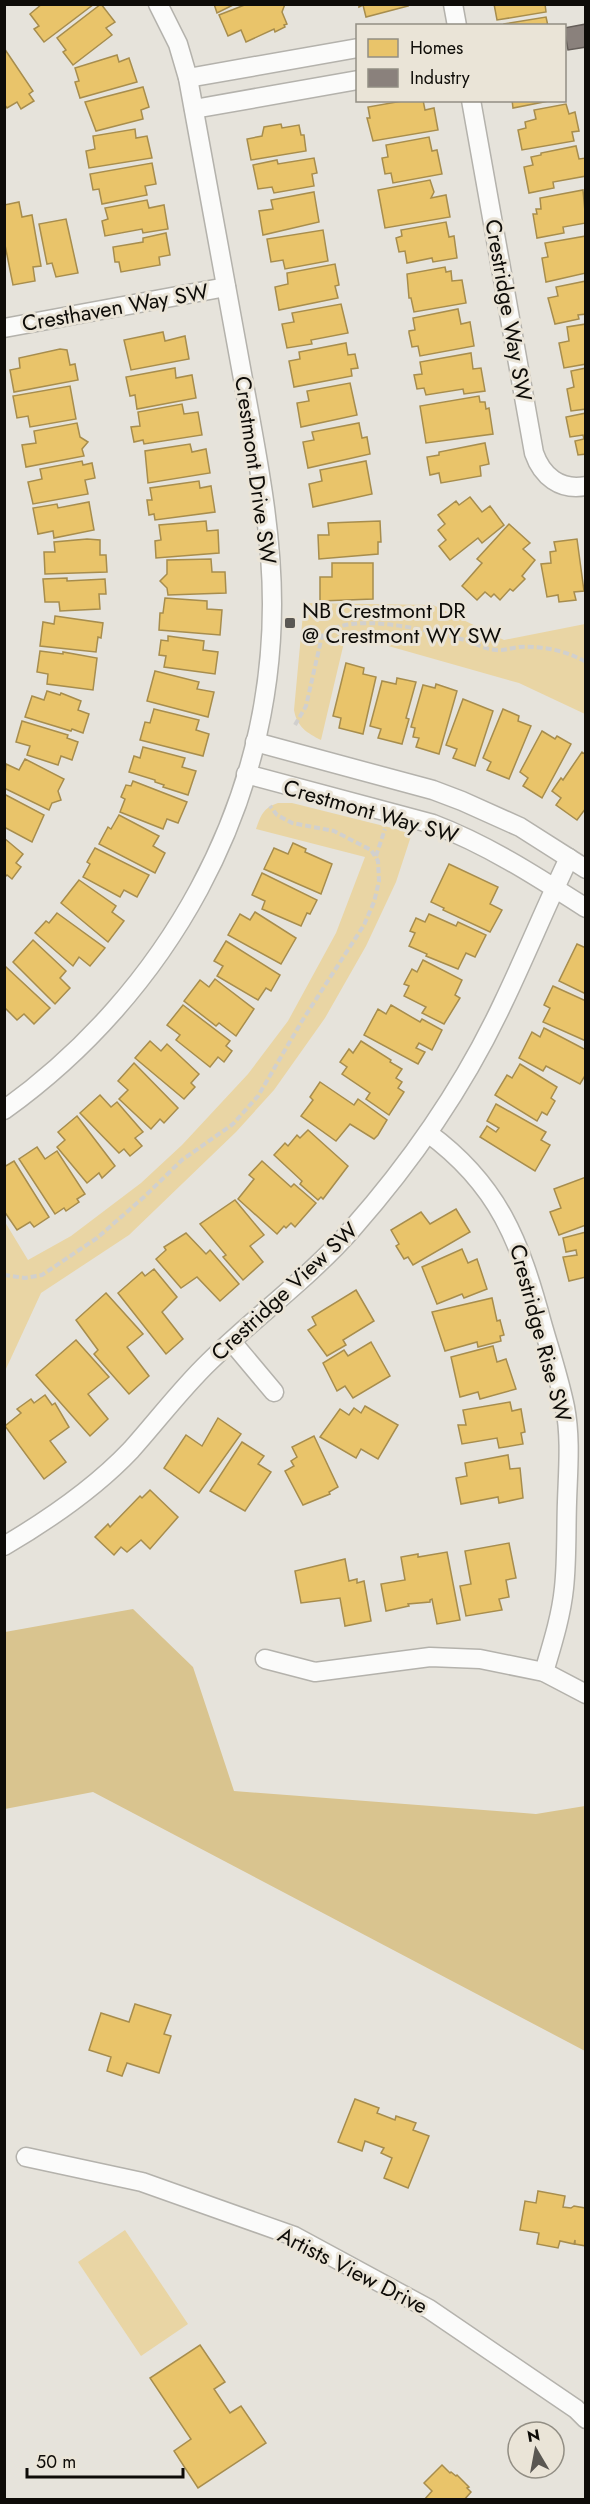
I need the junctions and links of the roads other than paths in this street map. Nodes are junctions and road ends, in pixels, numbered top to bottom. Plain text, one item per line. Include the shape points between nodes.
1 (158, 4) edge
2 (453, 4) edge
3 (457, 24) edge
4 (356, 48) edge
5 (188, 78) junction
6 (356, 80) edge
7 (471, 102) edge
8 (194, 109) junction
9 (226, 287) junction
10 (4, 328) edge
11 (585, 486) edge
12 (255, 742) junction
13 (246, 774) junction
14 (569, 858) junction
15 (585, 869) edge
16 (555, 888) junction
17 (585, 908) edge
18 (4, 1110) edge
19 (428, 1133) junction
20 (232, 1342) junction
21 (274, 1392) dead end
22 (4, 1546) edge
23 (265, 1659) dead end
24 (544, 1672) junction
25 (585, 1694) edge
26 (26, 2157) dead end
27 (585, 2418) edge

1 - 5 street, Crestmont Drive SW via 178,44
2 - 3 street
4 - 5 street
5 - 8 street, Crestmont Drive SW
6 - 8 street
7 - 11 street, Crestridge Way SW via 534,453 538,465 553,481
8 - 9 street, Crestmont Drive SW
9 - 10 street, Cresthaven Way SW
9 - 12 street, Crestmont Drive SW via 270,550 270,641
12 - 13 street, Crestmont Drive SW
12 - 14 street, Crestmont Way SW via 443,793 520,827
13 - 16 street, Crestmont Way SW via 433,824 514,862
13 - 18 street, Crestmont Drive SW via 197,895 139,983 76,1052
14 - 15 street, Crestmont Way SW
14 - 16 street, Crestridge View SW
16 - 17 street, Crestmont Way SW
16 - 19 street, Crestridge View SW via 502,1004
19 - 20 street, Crestridge View SW via 351,1230 296,1286
19 - 24 street, Crestridge Rise SW via 470,1170 513,1232 526,1264 565,1407 569,1451 564,1589
20 - 21 street
20 - 22 street, Crestridge View SW via 86,1491
23 - 24 street via 315,1672 453,1656
24 - 25 street
26 - 27 street, Artists View Drive via 142,2182 294,2236 429,2309

